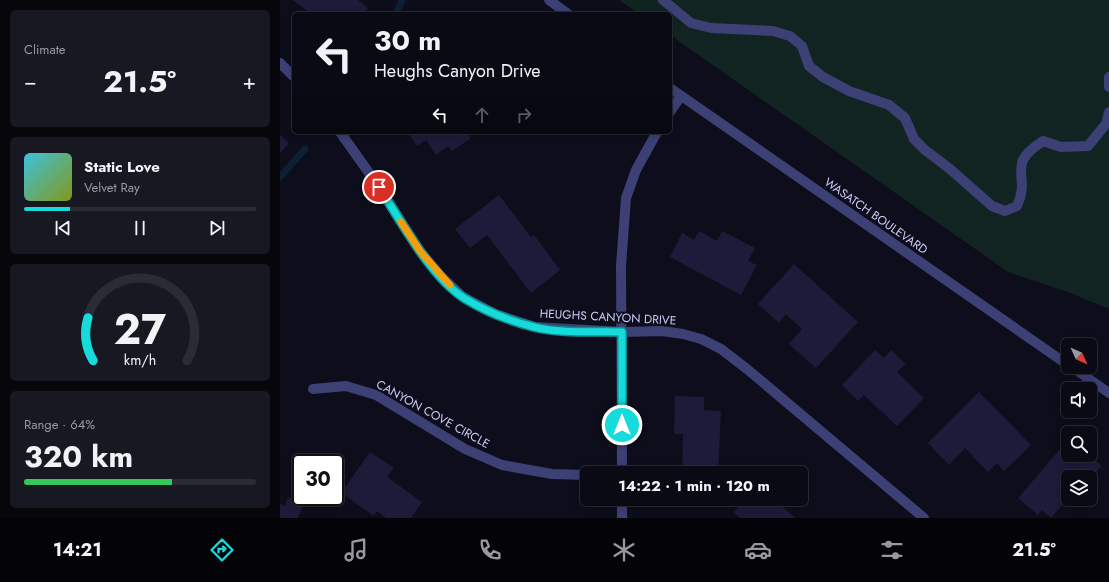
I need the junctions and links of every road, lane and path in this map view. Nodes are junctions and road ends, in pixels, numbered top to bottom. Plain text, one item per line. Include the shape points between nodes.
1 (549, 0) edge
2 (663, 0) edge
3 (565, 12) edge
4 (280, 63) edge
5 (292, 75) edge
6 (1109, 77) edge
7 (1109, 87) edge
8 (672, 89) edge
9 (681, 96) junction
10 (672, 109) edge
11 (1109, 112) edge
12 (341, 134) edge
13 (656, 134) edge
14 (622, 332) junction
15 (1061, 359) edge
16 (1082, 374) edge
17 (313, 389) dead end
18 (1109, 393) edge
19 (622, 466) edge
20 (580, 475) edge
21 (622, 506) edge
22 (622, 518) edge
23 (924, 518) edge

1 - 3 street
2 - 11 street via 691,23 711,28 773,31 790,36 802,46 809,66 849,91 889,105 905,118 914,139 925,150 992,206 1005,211 1018,206 1021,198 1021,160 1028,150 1043,141 1061,147 1088,146 1106,124
4 - 5 street
6 - 7 street
8 - 9 street, WASATCH BOULEVARD
9 - 10 street
9 - 15 street, WASATCH BOULEVARD
12 - 14 street, HEUGHS CANYON DRIVE via 420,251 440,276 463,297 495,314 535,327
13 - 14 street via 636,170 626,198 621,266
14 - 19 street
14 - 23 street, HEUGHS CANYON DRIVE via 662,330 701,339 721,349
16 - 18 street
17 - 20 street, CANYON COVE CIRCLE via 346,386 376,395 465,449 502,465 552,474
21 - 22 street

